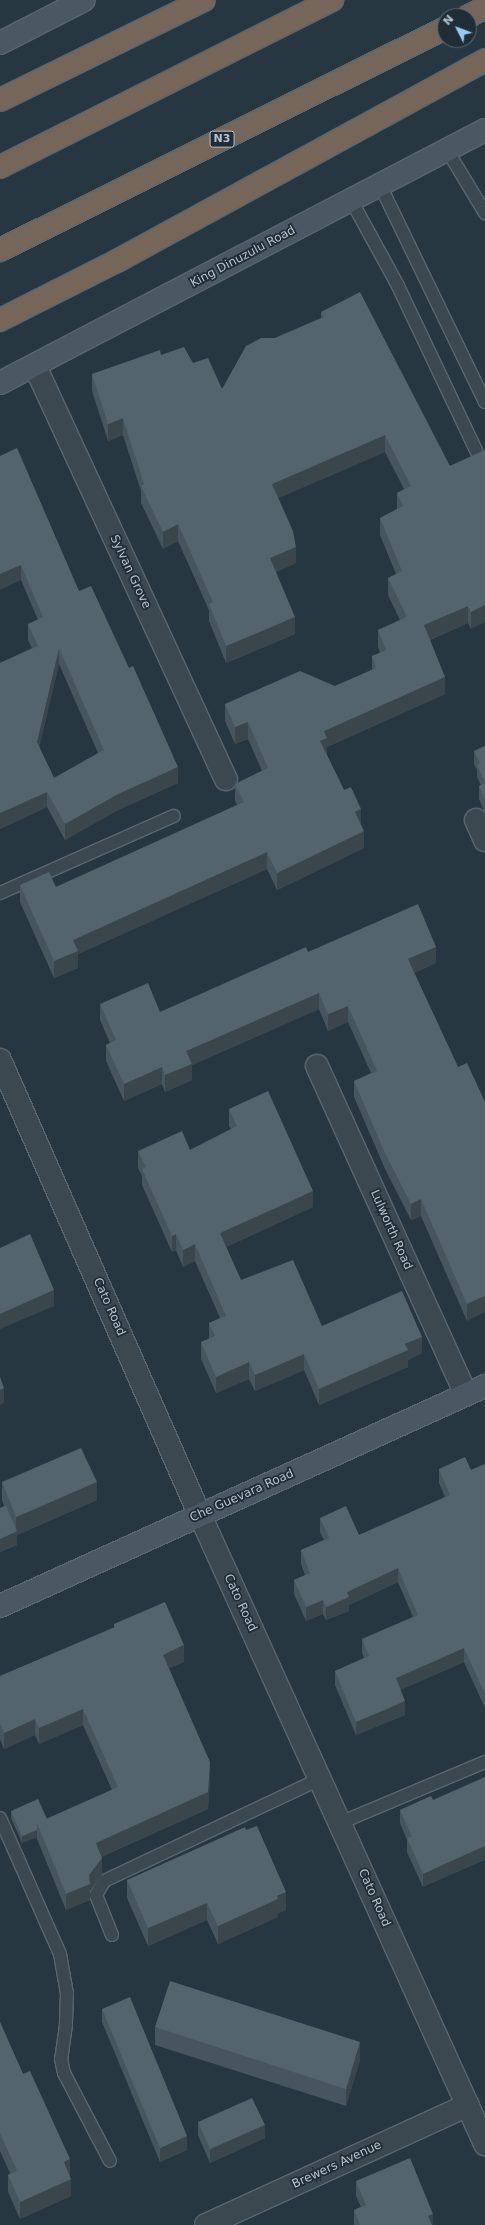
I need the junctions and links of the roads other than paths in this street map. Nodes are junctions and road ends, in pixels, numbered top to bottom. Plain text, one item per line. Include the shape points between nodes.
1 (84, 0) edge
2 (204, 0) edge
3 (332, 0) edge
4 (437, 32) edge
5 (0, 43) edge
6 (485, 60) edge
7 (0, 100) edge
8 (485, 130) edge
9 (447, 150) junction
10 (0, 167) edge
11 (380, 185) junction
12 (351, 200) junction
13 (485, 214) edge
14 (0, 250) edge
15 (0, 320) edge
16 (35, 366) junction
17 (0, 383) edge
18 (485, 402) edge
19 (480, 459) edge
20 (226, 779) dead end
21 (174, 816) dead end
22 (476, 820) dead end
23 (485, 840) edge
24 (0, 893) edge
25 (0, 1060) edge
26 (317, 1066) dead end
27 (485, 1386) edge
28 (466, 1394) junction
29 (200, 1515) junction
30 (0, 1606) edge
31 (485, 1762) edge
32 (320, 1779) junction
33 (0, 1818) edge
34 (340, 1823) junction
35 (112, 1936) dead end
36 (468, 2105) junction
37 (485, 2144) edge
38 (110, 2160) dead end
39 (206, 2225) edge

1 - 5 main road
2 - 7 highway
3 - 10 highway
4 - 14 highway, N3
6 - 15 highway via 117,261
8 - 9 main road, King Dinuzulu Road
9 - 11 main road, King Dinuzulu Road
9 - 13 lane
11 - 12 main road, King Dinuzulu Road
11 - 18 lane
12 - 16 main road, King Dinuzulu Road
12 - 19 lane via 398,286
16 - 17 main road, King Dinuzulu Road
16 - 20 street, Sylvan Grove
21 - 24 lane
22 - 23 street
25 - 29 street, Cato Road
26 - 28 street, Lulworth Road
27 - 28 main road, Che Guevara Road
28 - 29 main road, Che Guevara Road
29 - 30 main road, Che Guevara Road
29 - 32 street, Cato Road
31 - 34 lane
32 - 34 street, Cato Road
32 - 35 lane via 104,1881 96,1895
33 - 38 lane via 61,1961 67,1993 61,2059 64,2073
34 - 36 street, Cato Road
36 - 37 street, Cato Road
36 - 39 street, Brewers Avenue

